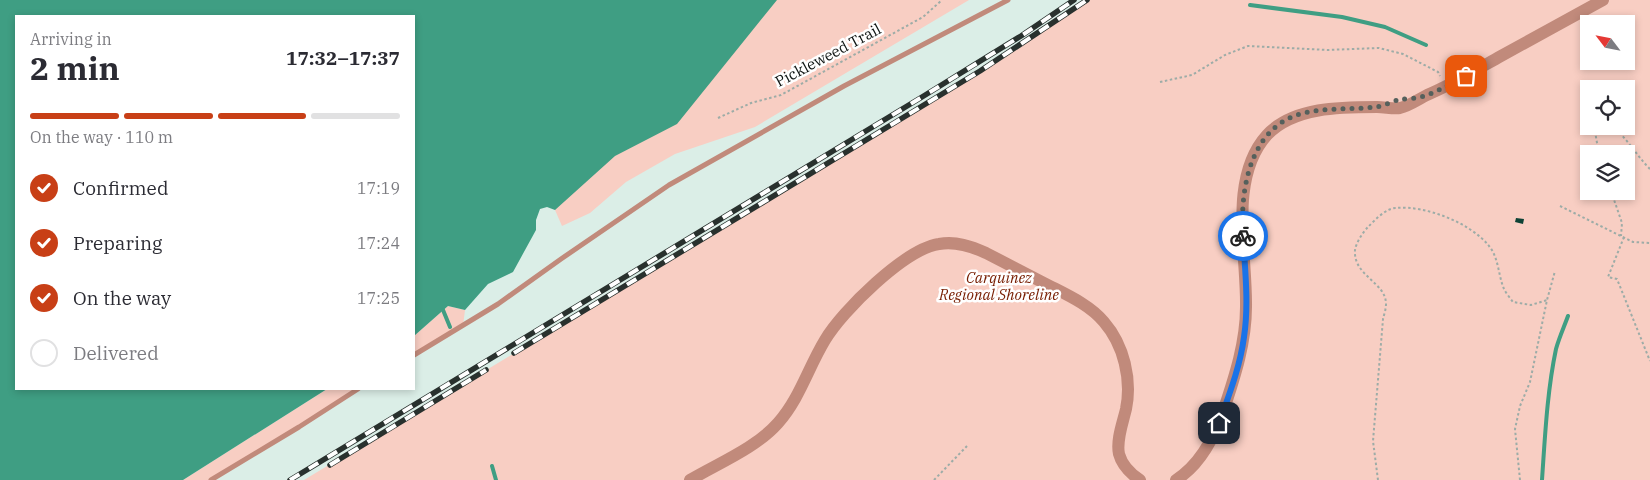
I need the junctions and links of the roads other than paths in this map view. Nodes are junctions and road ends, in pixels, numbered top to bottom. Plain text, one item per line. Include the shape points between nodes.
1 (1008, 0) edge
2 (1603, 0) edge
3 (415, 355) edge
4 (356, 390) edge
5 (211, 480) edge
6 (690, 480) edge
7 (1140, 480) edge
8 (1176, 480) edge

1 - 3 lane via 844,86 669,185 498,304
2 - 8 street via 1423,97 1377,107 1300,114 1287,119 1266,136 1257,150 1243,201 1246,307 1244,338 1236,372 1209,445 1197,462
4 - 5 lane
6 - 7 street via 750,445 776,425 793,403 834,326 890,271 927,247 950,243 974,247 986,253 1070,297 1105,323 1120,348 1127,373 1127,405 1119,454 1130,473

